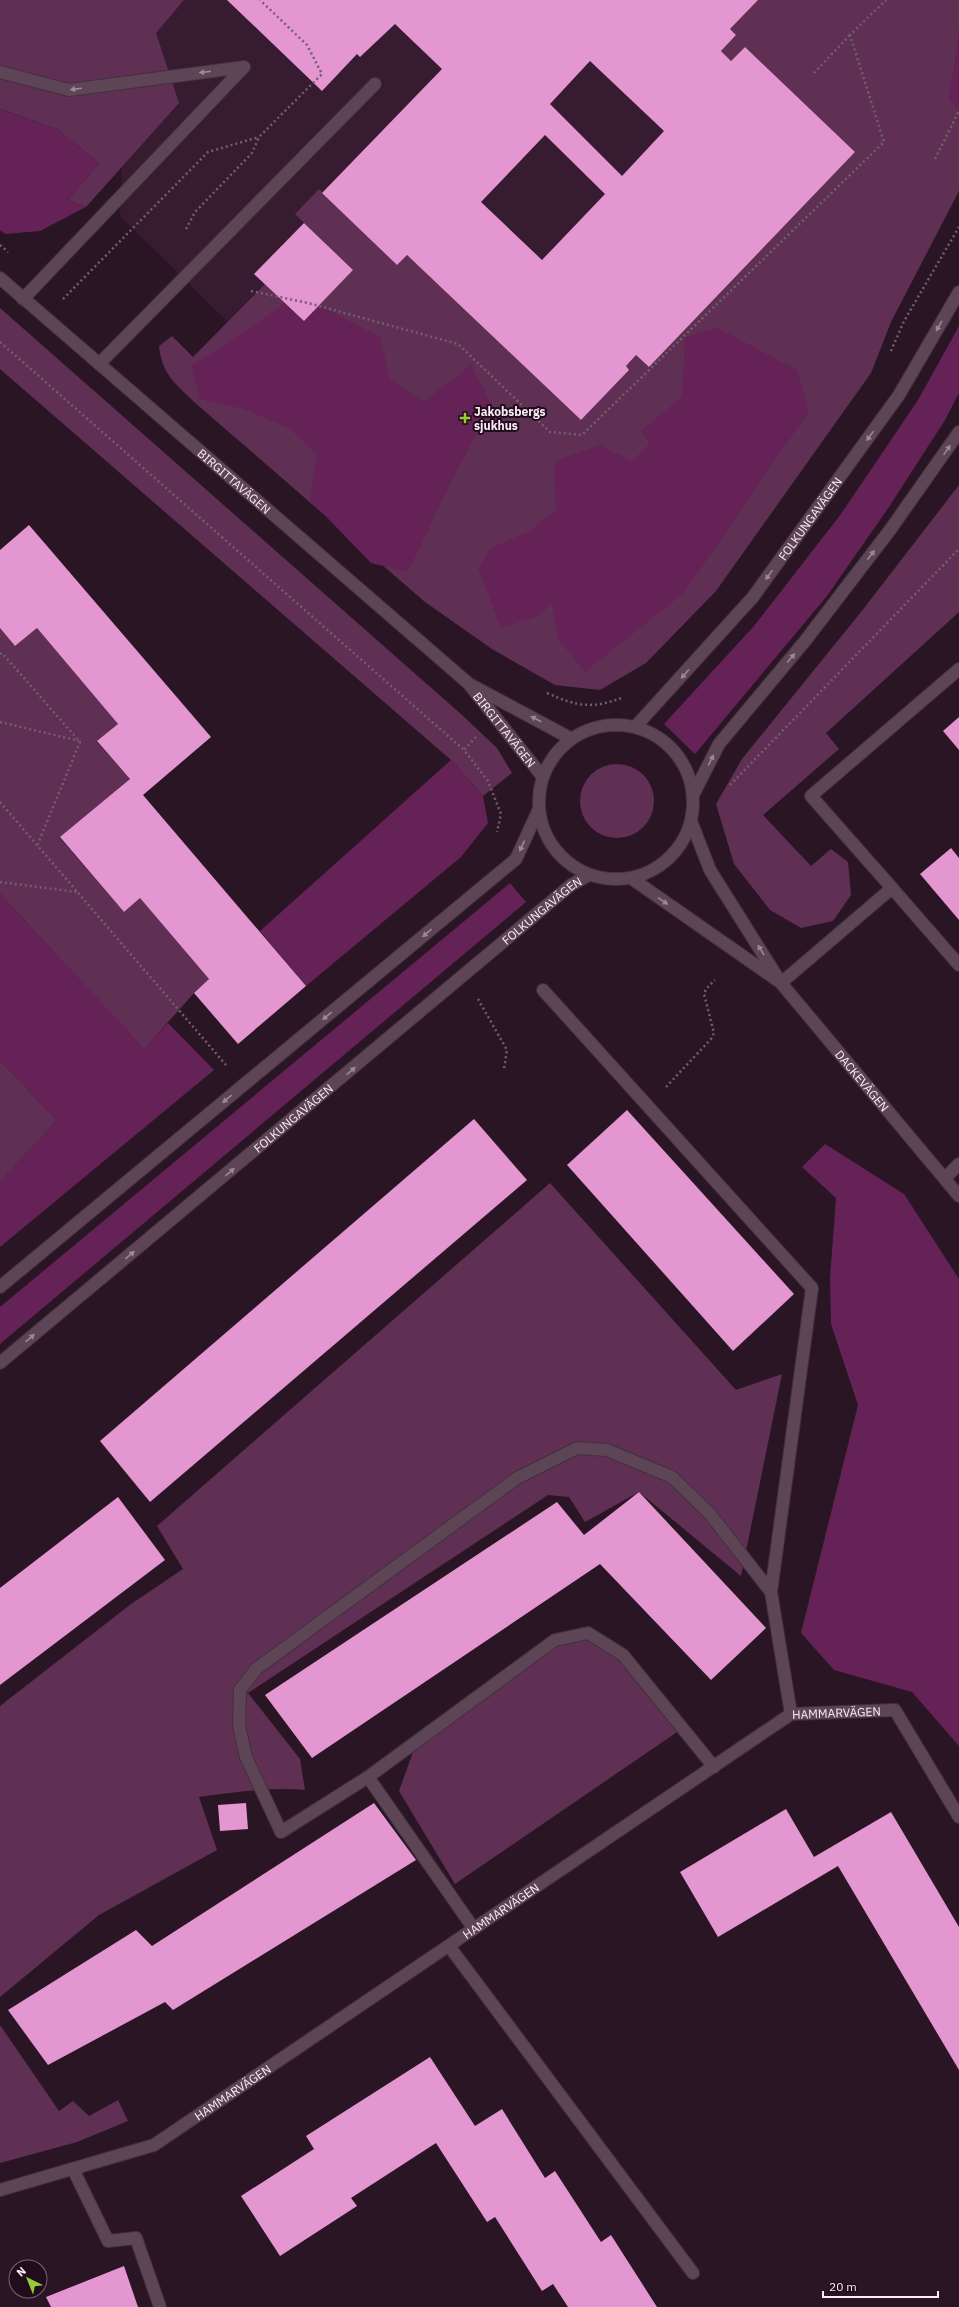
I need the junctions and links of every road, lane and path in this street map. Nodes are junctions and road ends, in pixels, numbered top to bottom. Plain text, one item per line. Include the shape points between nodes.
1 (260, 0) edge
2 (886, 0) edge
3 (850, 35) junction
4 (0, 72) edge
5 (814, 73) dead end
6 (374, 84) dead end
7 (959, 111) edge
8 (259, 137) junction
9 (935, 159) dead end
10 (959, 227) edge
11 (186, 229) dead end
12 (0, 278) edge
13 (251, 291) dead end
14 (959, 292) edge
15 (24, 299) junction
16 (63, 299) dead end
17 (0, 342) edge
18 (889, 358) dead end
19 (99, 364) junction
20 (959, 432) edge
21 (959, 549) edge
22 (0, 654) edge
23 (959, 669) edge
24 (468, 683) junction
25 (542, 691) dead end
26 (630, 692) dead end
27 (494, 717) junction
28 (0, 722) edge
29 (636, 726) junction
30 (570, 738) junction
31 (80, 742) junction
32 (464, 750) junction
33 (542, 776) junction
34 (726, 789) dead end
35 (694, 795) junction
36 (0, 802) edge
37 (538, 811) junction
38 (691, 821) junction
39 (496, 839) dead end
40 (37, 846) junction
41 (589, 875) junction
42 (631, 878) junction
43 (0, 882) edge
44 (892, 888) junction
45 (77, 892) junction
46 (959, 965) edge
47 (715, 980) dead end
48 (781, 984) junction
49 (544, 990) dead end
50 (474, 994) dead end
51 (226, 1065) dead end
52 (504, 1069) dead end
53 (648, 1106) junction
54 (959, 1164) edge
55 (944, 1178) junction
56 (959, 1196) edge
57 (0, 1287) edge
58 (0, 1363) edge
59 (771, 1592) junction
60 (790, 1714) junction
61 (714, 1767) junction
62 (368, 1777) junction
63 (959, 1817) edge
64 (474, 1929) junction
65 (449, 1946) junction
66 (73, 2169) junction
67 (0, 2190) edge
68 (693, 2274) dead end
69 (160, 2307) edge

1 - 8 path via 307,45 322,74
2 - 3 path
3 - 5 path
3 - 13 path via 884,142 582,435 550,432 458,344 308,303
15 -> 4 street via 244,67 69,90
6 - 19 street
7 - 9 path
8 - 11 path via 252,153 194,212
8 - 16 path via 208,152
10 - 18 path via 904,321
12 - 15 street, BIRGITTAVÄGEN
14 -> 29 street, FOLKUNGAVÄGEN via 899,396 753,597
15 - 19 street, BIRGITTAVÄGEN
17 - 32 path
19 - 24 street, BIRGITTAVÄGEN
35 -> 20 street via 719,744 810,635 890,530
21 - 34 path
22 - 31 path via 2,653
23 - 44 street via 811,796
24 - 27 street, BIRGITTAVÄGEN
30 -> 24 street, BIRGITTAVÄGEN
25 - 26 path via 580,705 603,705
27 - 32 path
27 - 33 street, BIRGITTAVÄGEN
28 - 31 path
29 - 30 street via 604,725
29 - 35 street via 655,734 675,751 689,774
30 - 33 street via 552,757
31 - 40 path
32 - 39 path via 488,781 501,814
33 - 37 street
35 - 38 street
36 - 40 path
37 - 41 street via 546,837 556,852
37 -> 57 street via 516,859
38 - 42 street via 685,837 669,859 657,869
48 -> 38 street, DACKEVÄGEN via 710,870
40 - 45 path
41 - 42 street via 615,880
58 -> 41 street, FOLKUNGAVÄGEN via 571,885
42 -> 48 street, DACKEVÄGEN
43 - 45 path
44 - 46 street
44 - 48 street
45 - 51 path
47 - 53 path via 704,994 714,1033 711,1039
48 - 55 street, DACKEVÄGEN
49 - 53 street
50 - 52 path via 507,1050
53 - 59 street via 812,1288
54 - 55 street
55 - 56 street, DACKEVÄGEN
59 - 60 street
59 - 62 street via 710,1514 672,1477 607,1450 577,1448 517,1478 256,1669 240,1690 239,1726 246,1757 282,1832
60 - 61 street, HAMMARVÄGEN
60 - 63 street, HAMMARVÄGEN via 894,1710
61 - 62 street via 623,1655 588,1633 555,1640
61 - 64 street, HAMMARVÄGEN
62 - 64 street
64 - 65 street, HAMMARVÄGEN
65 - 66 street, HAMMARVÄGEN via 154,2145
65 - 68 street
66 - 67 street, HAMMARVÄGEN
66 - 69 street via 108,2242 136,2238

